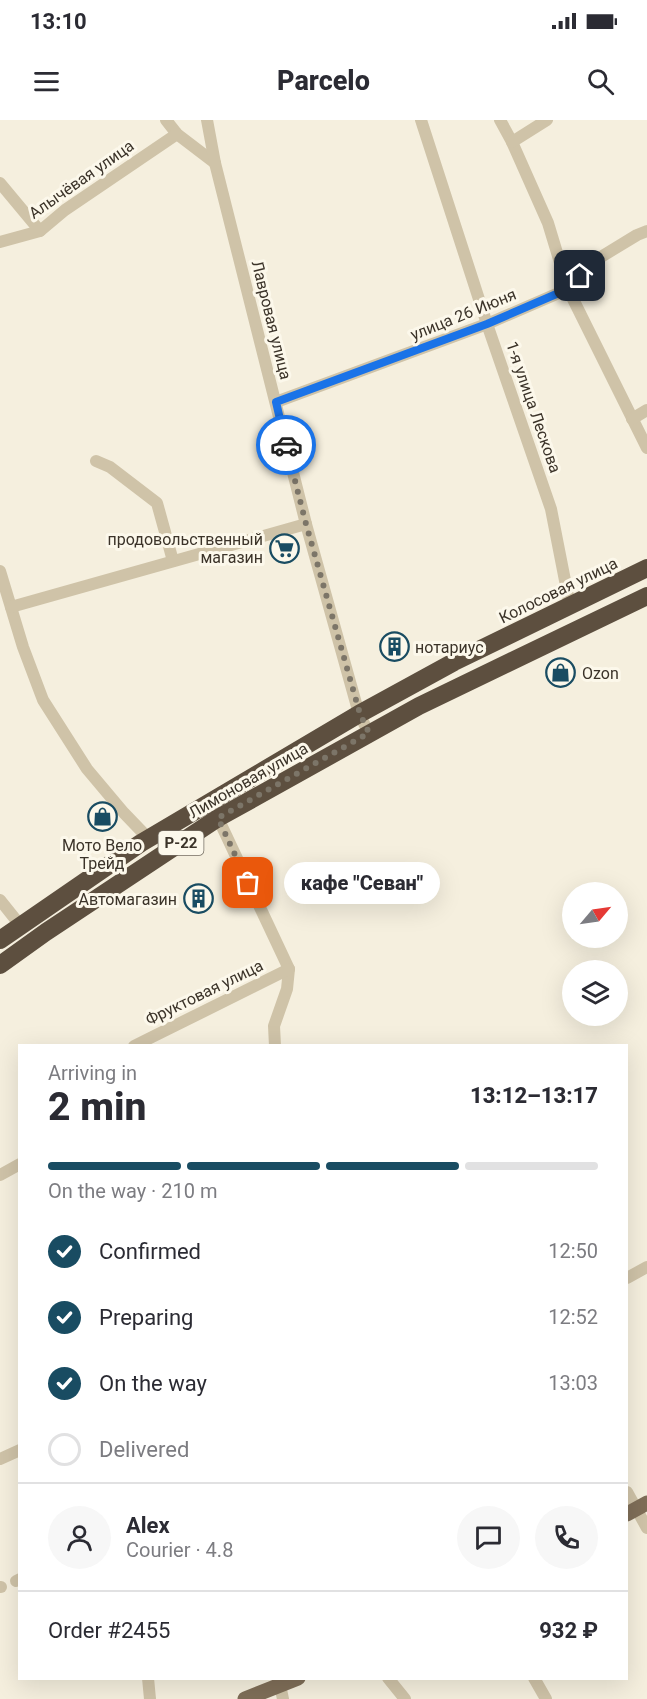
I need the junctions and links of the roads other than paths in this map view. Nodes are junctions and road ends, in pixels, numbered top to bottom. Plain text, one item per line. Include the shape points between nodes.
1 (166, 120) edge
2 (207, 120) edge
3 (421, 120) edge
4 (500, 120) edge
5 (547, 120) edge
6 (177, 134) junction
7 (512, 142) junction
8 (215, 163) junction
9 (0, 183) edge
10 (40, 231) junction
11 (647, 231) edge
12 (0, 242) edge
13 (568, 289) junction
14 (487, 324) junction
15 (276, 402) junction
16 (647, 410) edge
17 (632, 420) junction
18 (647, 448) edge
19 (96, 461) dead end
20 (306, 524) junction
21 (173, 561) junction
22 (647, 568) edge
23 (0, 571) edge
24 (647, 596) edge
25 (570, 606) junction
26 (11, 607) junction
27 (360, 714) junction
28 (369, 733) junction
29 (218, 818) junction
30 (148, 838) junction
31 (0, 900) edge
32 (20, 925) junction
33 (0, 940) edge
34 (0, 965) edge
35 (289, 969) junction
36 (138, 1044) edge
37 (275, 1044) edge
38 (18, 1165) edge
39 (0, 1175) edge
40 (647, 1267) edge
41 (628, 1277) edge
42 (18, 1451) edge
43 (0, 1459) edge
44 (628, 1494) edge
45 (637, 1508) edge
46 (647, 1528) edge
47 (148, 1680) edge
48 (296, 1680) edge
49 (390, 1680) edge
50 (535, 1680) edge
51 (282, 1692) edge
52 (150, 1699) edge
53 (245, 1699) edge
54 (405, 1699) edge
55 (546, 1699) edge

1 - 6 street
2 - 8 street, Лавровая улица
3 - 14 street, 1-я улица Лескова
4 - 7 street
5 - 7 street
6 - 8 street
6 - 10 street, Алычёвая улица via 64,210
7 - 13 street via 548,223
8 - 15 street, Лавровая улица
9 - 10 street
10 - 12 street, Алычёвая улица
11 - 13 street, улица 26 Июня via 591,263
13 - 14 street, улица 26 Июня
13 - 17 street
14 - 15 street, улица 26 Июня
14 - 25 street, 1-я улица Лескова via 551,509
15 - 20 street, Лавровая улица
16 - 17 street
17 - 18 street
19 - 21 street via 157,503
20 - 21 street
20 - 27 street, Лавровая улица
21 - 26 street
22 - 25 highway, Колосовая улица / Р-22
23 - 26 street
24 - 28 highway, Р-22
25 - 27 highway, Колосовая улица / Р-22 via 454,662
26 - 30 street via 43,700 87,769
27 - 28 street, Лавровая улица
27 - 30 highway, Лимоновая улица / Р-22
28 - 29 highway, Лимоновая улица / Р-22
29 - 34 highway, Лимоновая улица / Р-22
29 - 35 street
30 - 32 highway, Лимоновая улица / Р-22
31 - 32 street
32 - 33 highway, Лимоновая улица / Р-22
35 - 36 street, Фруктовая улица
35 - 37 street via 287,989 274,1026
38 - 39 street
40 - 41 street
42 - 43 street
44 - 45 street
45 - 46 street
47 - 52 street
48 - 51 main road
49 - 54 street
50 - 55 street
51 - 53 main road

